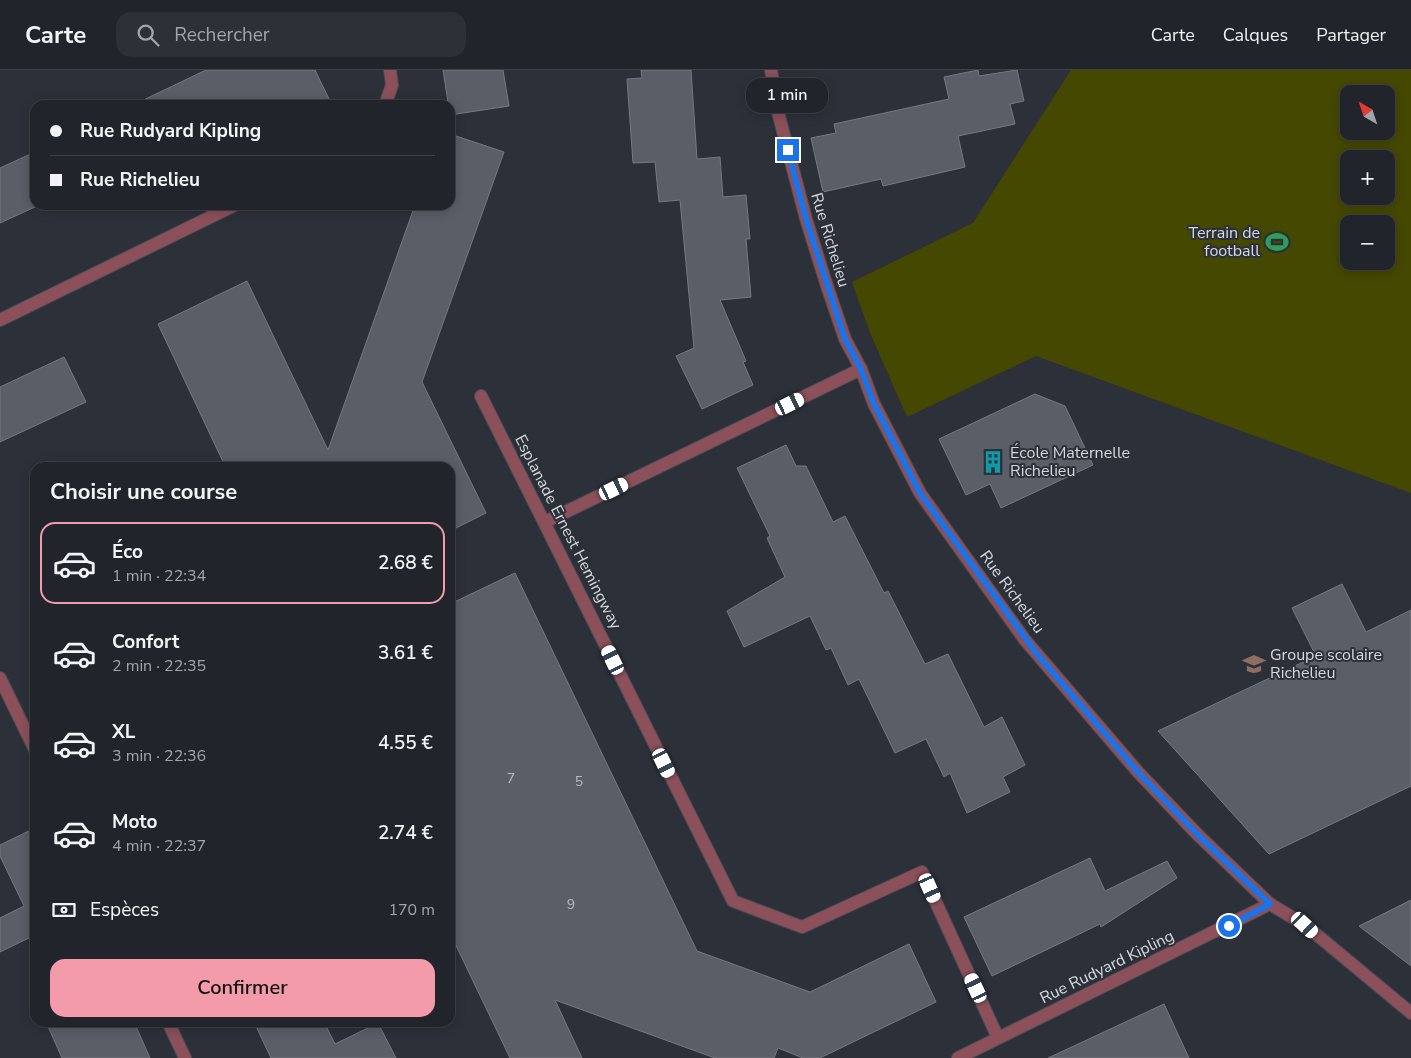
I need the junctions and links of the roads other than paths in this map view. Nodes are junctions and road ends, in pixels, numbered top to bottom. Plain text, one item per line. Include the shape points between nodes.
1 (390, 70) edge
2 (771, 70) edge
3 (387, 100) edge
4 (225, 210) edge
5 (0, 320) edge
6 (861, 369) junction
7 (481, 396) dead end
8 (545, 522) junction
9 (0, 678) edge
10 (30, 740) edge
11 (1270, 904) junction
12 (1411, 1013) edge
13 (170, 1027) edge
14 (998, 1038) junction
15 (185, 1058) edge
16 (958, 1058) edge

1 - 3 street via 392,85
2 - 6 street, Rue Richelieu via 779,116 806,219 845,339
4 - 5 street
6 - 8 street
6 - 11 street, Rue Richelieu via 874,404 920,493 1025,640 1138,772
7 - 8 street, Esplanade Ernest Hemingway
8 - 14 street, Esplanade Ernest Hemingway via 733,901 802,927 922,872
9 - 10 street
11 - 12 street, Rue Richelieu via 1305,925
11 - 14 street, Rue Rudyard Kipling
13 - 15 street
14 - 16 street, Rue Rudyard Kipling

